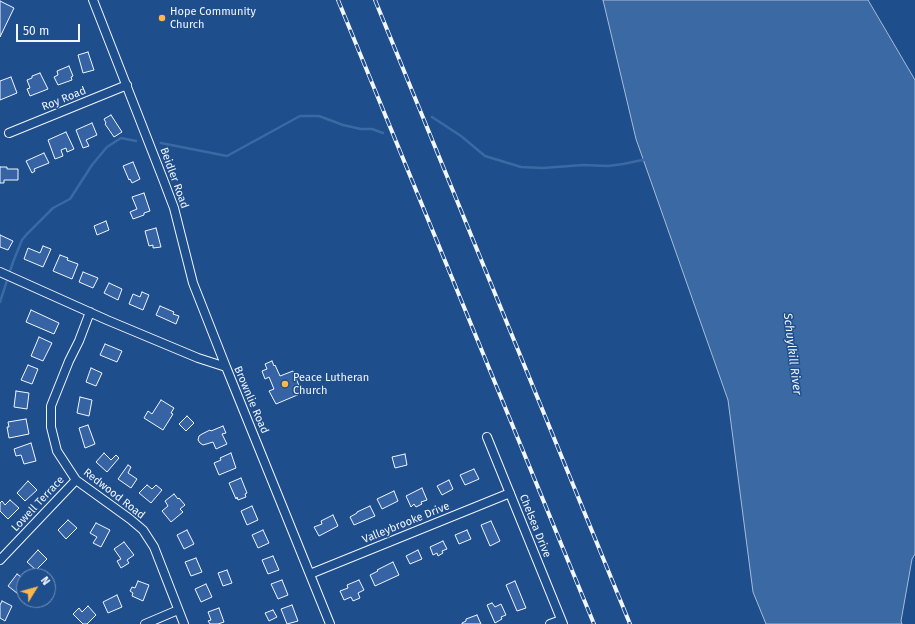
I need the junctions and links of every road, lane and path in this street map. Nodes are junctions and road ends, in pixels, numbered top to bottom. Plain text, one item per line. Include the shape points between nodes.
1 (93, 0) edge
2 (127, 85) junction
3 (9, 133) dead end
4 (0, 272) edge
5 (90, 312) junction
6 (226, 367) junction
7 (487, 437) dead end
8 (76, 480) junction
9 (510, 493) junction
10 (0, 560) edge
11 (310, 574) junction
12 (178, 610) junction
13 (562, 622) edge
14 (145, 624) edge
15 (184, 624) edge
16 (330, 624) edge
17 (550, 624) edge

1 - 2 street, Beidler Road
2 - 3 street, Roy Road
2 - 6 street, Beidler Road via 174,208 194,283
4 - 5 street, Brownlie Road
5 - 6 street, Brownlie Road via 198,358
5 - 8 street, Redwood Road via 51,406 51,427 57,451
6 - 11 street, Brownlie Road
7 - 9 street, Chelsea Drive
8 - 10 street, Lowell Terrace
8 - 12 street, Redwood Road via 142,530 154,547
9 - 11 street, Valleybrooke Drive
9 - 13 street, Chelsea Drive
11 - 16 street, Brownlie Road
12 - 14 street
12 - 15 street, Redwood Road
13 - 17 street

